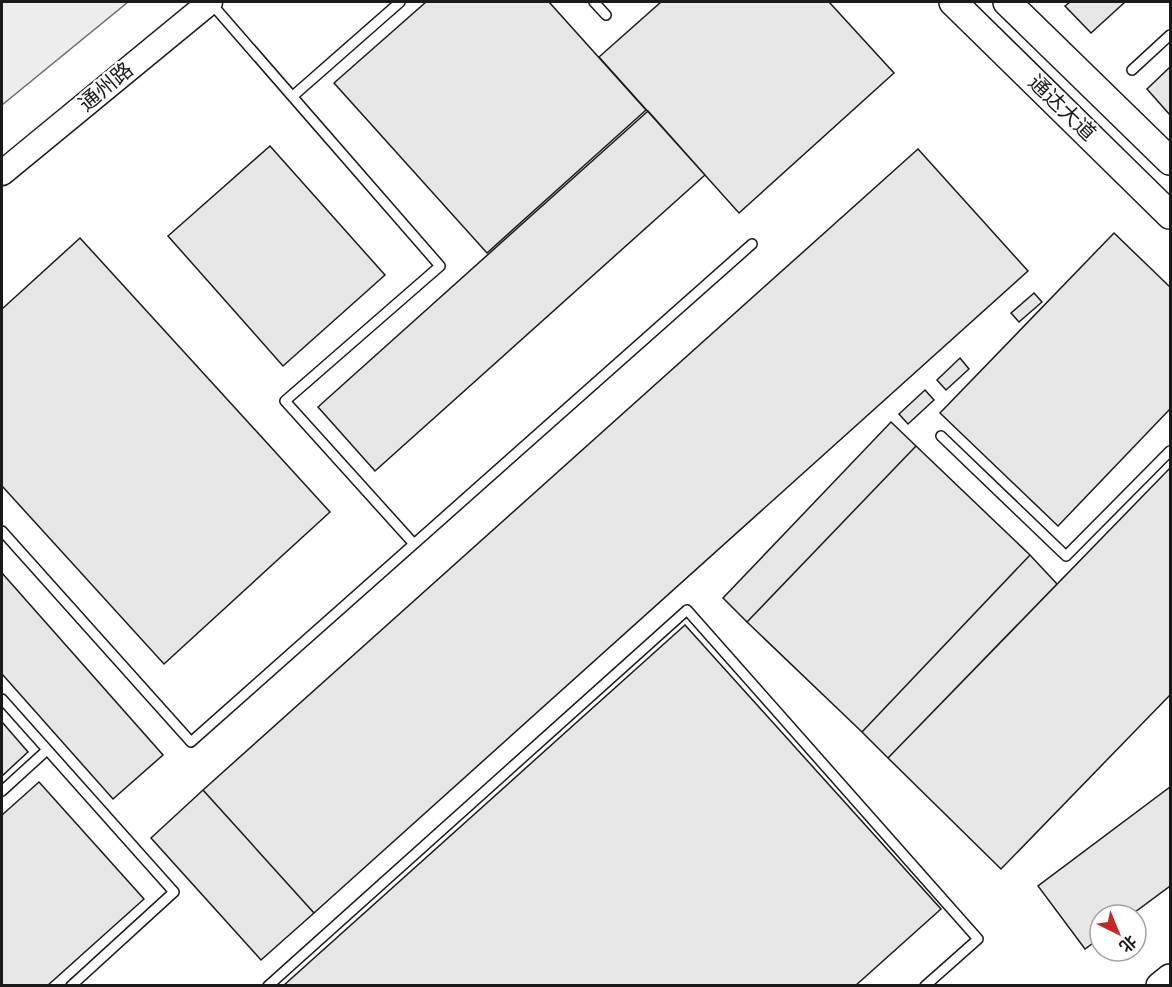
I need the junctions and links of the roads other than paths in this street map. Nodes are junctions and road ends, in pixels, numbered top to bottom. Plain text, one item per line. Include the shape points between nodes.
1 (210, 2) edge
2 (400, 2) edge
3 (594, 2) edge
4 (953, 2) edge
5 (1007, 2) edge
6 (606, 15) dead end
7 (1170, 35) edge
8 (1132, 70) dead end
9 (293, 96) junction
10 (1170, 161) edge
11 (2, 173) edge
12 (1170, 215) edge
13 (752, 244) dead end
14 (941, 436) dead end
15 (1170, 451) edge
16 (2, 531) edge
17 (414, 544) junction
18 (2, 699) edge
19 (47, 750) junction
20 (2, 791) edge
21 (1170, 978) edge
22 (71, 986) edge
23 (268, 986) edge
24 (925, 986) edge
25 (1160, 986) edge

1 - 9 lane
1 - 11 street, 通州路
2 - 9 lane
3 - 6 lane
4 - 12 main road, 通达大道
5 - 10 main road, 通达大道
7 - 8 lane
9 - 17 lane via 440,266 285,401
13 - 17 lane
14 - 15 lane via 1066,556
16 - 17 lane via 191,742
18 - 19 lane
19 - 20 lane
19 - 22 lane via 174,892
21 - 25 main road
23 - 24 lane via 687,610 978,939

